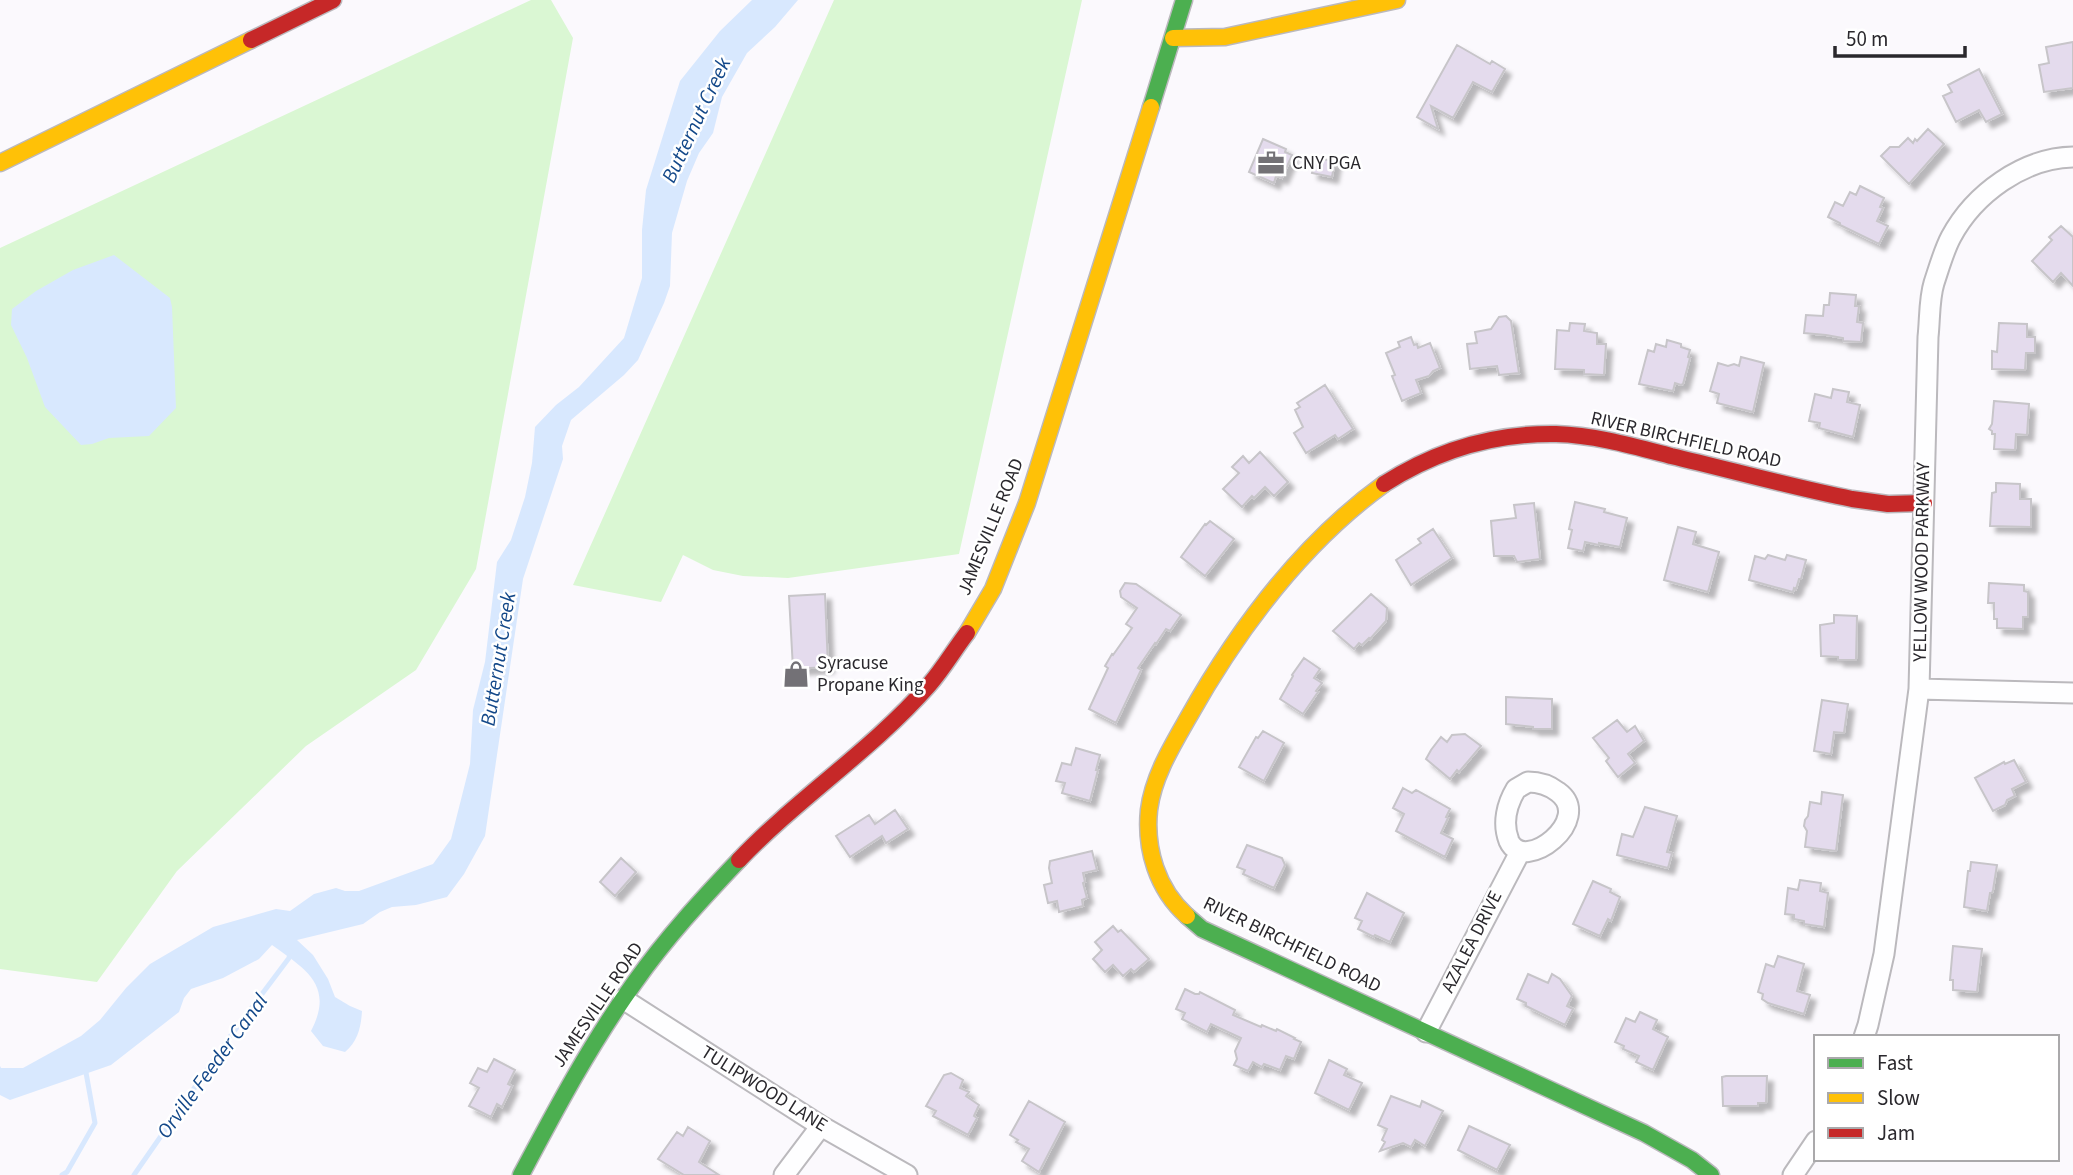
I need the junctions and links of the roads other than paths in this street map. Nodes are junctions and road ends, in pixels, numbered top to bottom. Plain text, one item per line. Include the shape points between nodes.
1 (333, 0) edge
2 (1184, 0) edge
3 (1397, 0) edge
4 (1174, 38) junction
5 (2073, 157) edge
6 (0, 163) edge
7 (1924, 503) junction
8 (1919, 689) junction
9 (2073, 693) edge
10 (1520, 852) dead end
11 (623, 999) junction
12 (1426, 1032) junction
13 (1865, 1035) edge
14 (821, 1126) junction
15 (1814, 1144) edge
16 (521, 1175) edge
17 (784, 1175) edge
18 (907, 1175) edge
19 (1711, 1175) edge
20 (1793, 1175) edge

1 - 6 main road
2 - 4 main road, JAMESVILLE ROAD
3 - 4 main road via 1225,37
4 - 11 main road, JAMESVILLE ROAD via 1027,503 993,589 930,684 763,835 691,910
5 - 7 street, YELLOW WOOD PARKWAY via 2016,172 1967,214 1950,238 1933,286
7 - 8 street, YELLOW WOOD PARKWAY
7 - 12 main road, RIVER BIRCHFIELD ROAD via 1869,503 1629,445 1529,434 1459,446 1413,466 1347,511 1301,557 1246,624 1196,700 1161,768 1146,830 1151,859 1162,885 1185,917 1202,929
8 - 9 street
8 - 13 street, YELLOW WOOD PARKWAY via 1884,954
10 - 12 street, AZALEA DRIVE
11 - 14 street, TULIPWOOD LANE
11 - 16 main road, JAMESVILLE ROAD
12 - 19 main road, RIVER BIRCHFIELD ROAD via 1644,1133
14 - 17 street
14 - 18 street, TULIPWOOD LANE
15 - 20 street

